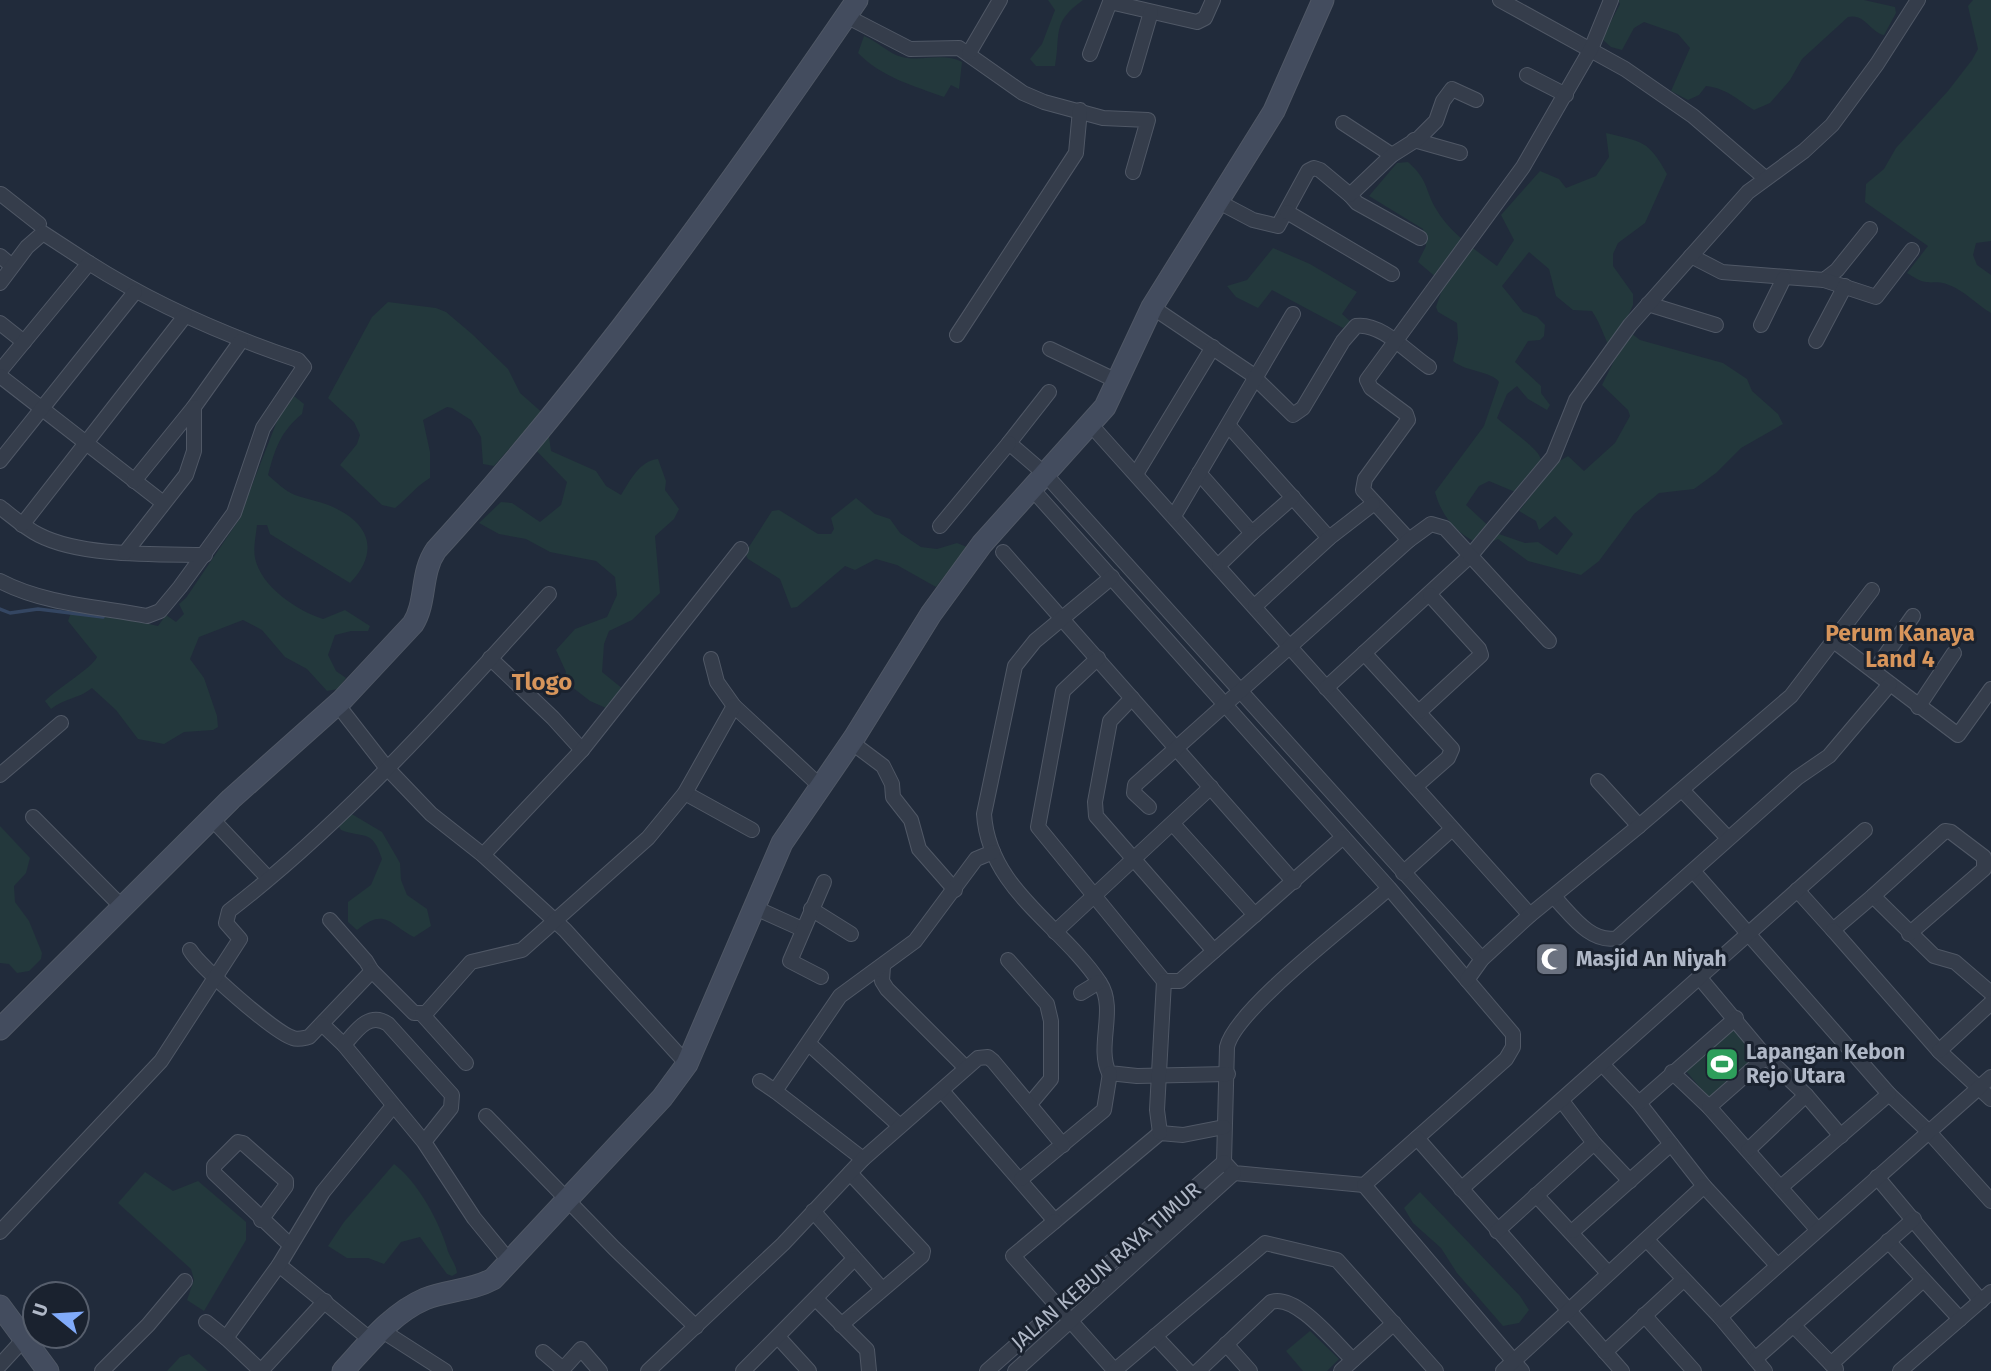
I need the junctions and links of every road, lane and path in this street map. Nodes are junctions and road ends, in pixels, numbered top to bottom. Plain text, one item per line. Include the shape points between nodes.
1 (1000, 0) edge
2 (1213, 0) edge
3 (1323, 0) edge
4 (1500, 0) edge
5 (1611, 0) edge
6 (1918, 0) edge
7 (847, 7) edge
8 (1151, 12) junction
9 (1591, 49) junction
10 (969, 53) junction
11 (1090, 54) dead end
12 (1133, 70) dead end
13 (1527, 75) dead end
14 (1566, 95) junction
15 (1476, 100) dead end
16 (1080, 110) junction
17 (1343, 123) dead end
18 (1414, 140) junction
19 (1460, 153) dead end
20 (1392, 155) junction
21 (1133, 172) dead end
22 (1765, 178) junction
23 (4, 190) edge
24 (1350, 195) junction
25 (1217, 201) junction
26 (1287, 212) junction
27 (39, 224) dead end
28 (1870, 229) dead end
29 (1420, 238) dead end
30 (1912, 250) dead end
31 (0, 256) edge
32 (1691, 256) junction
33 (89, 263) junction
34 (12, 266) junction
35 (1392, 274) dead end
36 (1784, 278) junction
37 (1824, 280) junction
38 (0, 283) edge
39 (1845, 286) junction
40 (135, 292) junction
41 (1648, 304) junction
42 (1152, 307) junction
43 (1293, 314) dead end
44 (185, 316) junction
45 (0, 323) edge
46 (1716, 325) dead end
47 (1761, 325) dead end
48 (957, 335) dead end
49 (241, 341) junction
50 (1396, 341) junction
51 (1816, 341) dead end
52 (24, 342) junction
53 (1213, 347) junction
54 (1050, 349) dead end
55 (1429, 367) dead end
56 (0, 373) edge
57 (1256, 379) junction
58 (1117, 381) junction
59 (1049, 392) dead end
60 (194, 407) junction
61 (44, 409) junction
62 (1091, 425) junction
63 (1228, 425) junction
64 (85, 443) junction
65 (1009, 443) junction
66 (0, 461) edge
67 (1136, 474) junction
68 (1199, 474) junction
69 (134, 481) junction
70 (1039, 482) junction
71 (1293, 497) junction
72 (162, 502) junction
73 (1373, 504) junction
74 (0, 507) edge
75 (1174, 516) junction
76 (22, 525) junction
77 (940, 526) dead end
78 (1252, 533) junction
79 (1329, 538) junction
80 (1409, 540) junction
81 (741, 549) dead end
82 (1003, 552) dead end
83 (125, 554) junction
84 (205, 555) junction
85 (1471, 555) junction
86 (1219, 565) junction
87 (1112, 577) junction
88 (0, 580) edge
89 (1872, 590) dead end
90 (549, 594) dead end
91 (1430, 595) junction
92 (1255, 606) junction
93 (1913, 616) dead end
94 (1062, 617) junction
95 (1549, 641) dead end
96 (1835, 642) junction
97 (1288, 646) junction
98 (1364, 653) junction
99 (1954, 653) dead end
100 (490, 658) junction
101 (1098, 658) junction
102 (711, 659) dead end
103 (1874, 671) junction
104 (1889, 684) junction
105 (1326, 688) junction
106 (1991, 689) edge
107 (1242, 691) junction
108 (1132, 698) junction
109 (337, 704) junction
110 (1227, 704) junction
111 (734, 706) junction
112 (1918, 707) junction
113 (1419, 712) junction
114 (61, 723) dead end
115 (851, 742) junction
116 (1175, 747) junction
117 (582, 750) junction
118 (386, 767) junction
119 (0, 775) edge
120 (1598, 781) dead end
121 (820, 786) junction
122 (1416, 786) junction
123 (1211, 787) junction
124 (1682, 790) junction
125 (685, 793) junction
126 (1149, 807) dead end
127 (33, 817) dead end
128 (212, 819) junction
129 (1173, 824) junction
130 (1639, 826) junction
131 (1452, 829) junction
132 (752, 830) dead end
133 (1865, 830) dead end
134 (1726, 836) dead end
135 (1343, 837) junction
136 (993, 852) junction
137 (483, 855) junction
138 (1133, 859) junction
139 (1694, 872) junction
140 (1403, 873) junction
141 (268, 878) junction
142 (824, 882) dead end
143 (1294, 882) junction
144 (1389, 888) junction
145 (956, 890) junction
146 (1797, 890) junction
147 (1093, 895) junction
148 (1873, 896) junction
149 (1554, 897) junction
150 (753, 907) junction
151 (123, 908) junction
152 (811, 909) junction
153 (1255, 915) junction
154 (1530, 915) junction
155 (330, 920) dead end
156 (554, 920) junction
157 (802, 929) junction
158 (1833, 930) junction
159 (1749, 931) junction
160 (1055, 932) junction
161 (851, 934) dead end
162 (1909, 934) junction
163 (190, 950) dead end
164 (1214, 951) junction
165 (1482, 959) junction
166 (1008, 960) dead end
167 (883, 966) junction
168 (372, 971) junction
169 (215, 976) junction
170 (821, 977) dead end
171 (1699, 977) junction
172 (1467, 980) junction
173 (1164, 981) junction
174 (1099, 982) junction
175 (1081, 993) dead end
176 (1991, 993) edge
177 (1991, 1003) edge
178 (422, 1014) junction
179 (1736, 1018) junction
180 (323, 1024) junction
181 (0, 1029) edge
182 (809, 1044) junction
183 (344, 1045) junction
184 (1939, 1051) junction
185 (1766, 1057) junction
186 (466, 1063) dead end
187 (687, 1064) junction
188 (1602, 1065) junction
189 (965, 1068) junction
190 (1672, 1072) junction
191 (1110, 1073) junction
192 (1228, 1074) junction
193 (1158, 1075) junction
194 (760, 1081) dead end
195 (1986, 1082) edge
196 (775, 1091) junction
197 (943, 1092) junction
198 (1806, 1094) junction
199 (1889, 1094) junction
200 (1991, 1099) edge
201 (1562, 1101) junction
202 (1639, 1103) junction
203 (1030, 1104) junction
204 (393, 1106) junction
205 (1709, 1107) junction
206 (486, 1116) dead end
207 (900, 1126) junction
208 (1224, 1126) junction
209 (1929, 1132) junction
210 (1160, 1133) junction
211 (1841, 1136) junction
212 (1417, 1138) junction
213 (424, 1142) junction
214 (1594, 1143) junction
215 (1671, 1144) junction
216 (1063, 1145) junction
217 (1748, 1150) junction
218 (863, 1159) junction
219 (1229, 1167) junction
220 (850, 1173) junction
221 (1877, 1177) junction
222 (1021, 1179) junction
223 (1630, 1181) junction
224 (1364, 1185) junction
225 (1704, 1186) junction
226 (1782, 1187) junction
227 (1461, 1189) junction
228 (1536, 1195) junction
229 (569, 1199) junction
230 (1991, 1201) edge
231 (813, 1211) junction
232 (1914, 1219) junction
233 (261, 1220) junction
234 (1055, 1220) junction
235 (1817, 1229) junction
236 (1497, 1231) junction
237 (1573, 1231) junction
238 (0, 1233) edge
239 (1647, 1240) junction
240 (1888, 1241) junction
241 (289, 1244) junction
242 (854, 1259) junction
243 (510, 1262) junction
244 (279, 1265) junction
245 (1777, 1265) junction
246 (1608, 1273) junction
247 (1683, 1280) junction
248 (1923, 1280) junction
249 (185, 1281) dead end
250 (881, 1289) junction
251 (1986, 1296) edge
252 (816, 1299) junction
253 (325, 1301) junction
254 (0, 1306) edge
255 (1059, 1307) junction
256 (1567, 1310) junction
257 (1644, 1315) junction
258 (1720, 1317) junction
259 (1960, 1319) junction
260 (1072, 1320) junction
261 (206, 1322) dead end
262 (1394, 1323) junction
263 (841, 1325) junction
264 (1793, 1325) junction
265 (696, 1327) junction
266 (21, 1335) edge
267 (376, 1335) junction
268 (1155, 1336) junction
269 (778, 1337) junction
270 (226, 1338) junction
271 (21, 1342) edge
272 (1226, 1344) junction
273 (32, 1350) edge
274 (543, 1352) dead end
275 (1605, 1352) junction
276 (1755, 1359) junction
277 (1353, 1360) junction
278 (0, 1365) edge
279 (1834, 1367) edge
280 (1428, 1368) edge
281 (1513, 1368) edge
282 (655, 1369) edge
283 (48, 1371) edge
284 (102, 1371) edge
285 (343, 1371) edge
286 (445, 1371) edge
287 (600, 1371) edge
288 (743, 1371) edge
289 (809, 1371) edge
290 (869, 1371) edge
291 (987, 1371) edge
292 (1015, 1371) edge
293 (1114, 1371) edge
294 (1188, 1371) edge
295 (1198, 1371) edge
296 (1250, 1371) edge
297 (1341, 1371) edge
298 (1622, 1371) edge
299 (1694, 1371) edge
300 (1765, 1371) edge
301 (1900, 1371) edge

1 - 10 street
2 - 8 street via 1205,18 1197,22
3 - 25 street via 1274,111
4 - 9 street
5 - 9 street
6 - 22 street via 1832,125
7 - 10 street via 910,49 955,46
7 - 109 street via 733,180 624,326 436,550 424,572 413,624
8 - 11 street via 1110,2
8 - 12 street
9 - 14 street
9 - 22 street via 1693,116
10 - 16 street via 1023,93
13 - 14 street
14 - 50 street via 1506,191
15 - 18 street via 1452,89 1436,121
16 - 21 street via 1114,120 1148,120
16 - 48 street via 1076,153
17 - 20 street
18 - 19 street
18 - 20 street
20 - 24 street
22 - 32 street
23 - 27 street
24 - 26 street via 1314,168 1308,171
24 - 29 street
25 - 26 street via 1267,226 1278,226
25 - 42 street
26 - 35 street
28 - 37 street
30 - 39 street via 1876,297
31 - 34 street
32 - 36 street via 1722,272
32 - 41 street
33 - 34 street via 43,233
33 - 40 street
33 - 52 street
34 - 38 street
36 - 37 street
36 - 47 street
37 - 39 street
39 - 51 street
40 - 44 street
40 - 61 street
41 - 46 street
41 - 85 street via 1582,390 1553,457
42 - 53 street
42 - 58 street
43 - 57 street
44 - 49 street
44 - 64 street
45 - 52 street
49 - 60 street
49 - 84 street via 298,360 304,368 263,428 234,513
50 - 55 street
50 - 57 street via 1362,325 1352,328 1303,408 1294,415
50 - 73 street via 1367,380 1408,420 1365,479 1363,492
52 - 56 street
53 - 57 street
53 - 67 street
54 - 58 street
56 - 61 street
57 - 63 street
58 - 62 street
59 - 65 street
60 - 69 street
60 - 72 street via 194,451 186,475
61 - 64 street
61 - 66 street
62 - 67 street
62 - 70 street
63 - 68 street
63 - 71 street
64 - 69 street
64 - 76 street
65 - 70 street
65 - 77 street
67 - 75 street
68 - 75 street
68 - 78 street
69 - 72 street
70 - 87 street
70 - 107 street
70 - 115 street via 982,544 938,604
71 - 78 street
71 - 79 street
72 - 83 street
73 - 79 street
73 - 80 street
74 - 76 street
75 - 86 street
76 - 83 street via 41,537
78 - 86 street
79 - 92 street
80 - 85 street via 1437,524
80 - 97 street
81 - 117 street
82 - 94 street
83 - 84 street
84 - 88 street via 151,616 22,591
85 - 91 street
85 - 95 street
86 - 92 street
87 - 94 street
87 - 110 street
89 - 96 street
90 - 100 street
91 - 98 street
91 - 113 street via 1481,654
92 - 97 street
93 - 103 street
94 - 101 street
94 - 136 street via 1025,651 1014,671 984,814
96 - 103 street
96 - 124 street via 1791,696
97 - 105 street
97 - 107 street
98 - 105 street
98 - 113 street
99 - 112 street
100 - 117 street
100 - 118 street
101 - 108 street
101 - 147 street via 1063,691 1037,823 1041,835
102 - 111 street via 717,682
103 - 104 street
104 - 112 street
104 - 139 street via 1829,756 1797,778
105 - 122 street
106 - 112 street via 1958,735
107 - 110 street
107 - 140 street
108 - 116 street
108 - 138 street via 1112,718 1095,811
109 - 118 street
109 - 128 street
110 - 116 street
110 - 135 street
111 - 121 street
111 - 125 street
113 - 122 street via 1452,752
114 - 119 street
115 - 121 street
115 - 145 street via 883,766 893,796 911,820 919,849
116 - 123 street
116 - 126 street via 1135,785 1134,793
117 - 137 street
118 - 137 street via 431,814
118 - 141 street via 298,855
120 - 130 street
121 - 150 street via 782,842
122 - 131 street
123 - 129 street
123 - 143 street
124 - 130 street
124 - 134 street
125 - 132 street
125 - 156 street via 639,848
127 - 151 street
128 - 141 street
128 - 151 street
129 - 138 street
129 - 153 street
130 - 149 street
131 - 140 street
131 - 154 street
133 - 146 street
135 - 143 street
135 - 144 street
136 - 145 street via 976,859
136 - 160 street via 1011,886
137 - 156 street
138 - 147 street
138 - 164 street
139 - 149 street via 1611,939 1589,932
139 - 159 street
140 - 165 street
141 - 169 street via 229,911 226,923 240,939
142 - 152 street
143 - 153 street
144 - 172 street
144 - 192 street via 1237,1026 1227,1047
145 - 167 street via 915,941
146 - 158 street
146 - 159 street
147 - 160 street
147 - 173 street
148 - 158 street
148 - 162 street
148 - 162 street via 1943,832 1951,832 1984,857 1984,869
149 - 154 street
150 - 157 street
150 - 187 street
151 - 181 street
152 - 157 street
152 - 161 street
153 - 164 street
154 - 165 street
155 - 168 street
156 - 178 street via 522,950 471,962
156 - 187 street
157 - 170 street via 790,961
158 - 184 street
159 - 171 street
159 - 199 street
160 - 174 street
162 - 176 street via 1934,956 1969,972
163 - 169 street
164 - 173 street via 1180,981
165 - 172 street
166 - 203 street via 1047,1004 1051,1021 1051,1079
167 - 182 street via 839,996
167 - 189 street via 882,981 887,989
168 - 178 street via 414,1013
168 - 180 street
169 - 180 street via 293,1038 309,1037
169 - 238 street via 161,1061
171 - 179 street
171 - 188 street
172 - 212 street via 1511,1031 1513,1047 1506,1059
173 - 193 street
174 - 175 street
174 - 191 street via 1105,995 1106,1066
177 - 184 street
178 - 186 street
179 - 185 street
179 - 190 street
180 - 183 street
182 - 196 street
182 - 207 street
183 - 204 street
183 - 213 street via 368,1021 383,1021 443,1083 452,1095 451,1108
184 - 195 street
185 - 198 street
185 - 205 street
187 - 229 street via 662,1098
188 - 201 street
188 - 202 street
189 - 197 street
189 - 203 street via 988,1057
190 - 202 street
190 - 205 street
191 - 193 street
191 - 216 street via 1104,1111
192 - 193 street
192 - 208 street
193 - 210 street
194 - 196 street
195 - 200 street
195 - 209 street
196 - 218 street
197 - 207 street
197 - 222 street
198 - 211 street
198 - 217 street
199 - 209 street
199 - 211 street
201 - 214 street
201 - 227 street
202 - 215 street
203 - 216 street
204 - 213 street
204 - 241 street via 323,1192
205 - 217 street
206 - 229 street
207 - 218 street
208 - 210 street via 1183,1135
208 - 219 street
209 - 221 street
209 - 230 street
210 - 234 street
211 - 226 street
212 - 224 street
212 - 227 street
213 - 243 street via 474,1218
214 - 223 street
214 - 228 street
215 - 223 street
215 - 225 street
216 - 222 street
217 - 226 street
218 - 220 street
219 - 224 street
219 - 255 street, JALAN KEBUN RAYA TIMUR
219 - 260 street, JALAN KEBUN RAYA TIMUR
220 - 231 street
220 - 250 street via 923,1251
221 - 232 street
221 - 235 street
222 - 234 street
223 - 237 street
224 - 281 street
225 - 239 street
225 - 245 street
226 - 235 street
227 - 236 street
228 - 236 street
228 - 237 street
229 - 243 street
229 - 265 street
231 - 242 street
231 - 265 street
232 - 240 street
232 - 251 street
233 - 233 street via 214,1173 214,1166 239,1142 286,1181
233 - 241 street
234 - 255 street via 1013,1256
235 - 245 street
236 - 256 street
237 - 246 street
239 - 246 street
239 - 247 street
240 - 248 street
240 - 264 street
241 - 244 street
242 - 250 street
242 - 252 street
243 - 267 street via 481,1286 413,1305
244 - 253 street
244 - 270 street
245 - 258 street
246 - 256 street
247 - 257 street
247 - 258 street
248 - 259 street
248 - 279 street
249 - 284 street
250 - 263 street
251 - 259 street
252 - 263 street
252 - 269 street
253 - 267 street
253 - 270 street via 261,1371
254 - 266 street
255 - 260 street
255 - 291 street, JALAN KEBUN RAYA TIMUR
256 - 275 street
256 - 281 street
257 - 275 street
257 - 299 street
258 - 276 street
259 - 301 street
260 - 292 street, JALAN KEBUN RAYA TIMUR
260 - 293 street
261 - 270 street
262 - 268 street via 1333,1258 1265,1243
262 - 277 street
262 - 280 street
263 - 290 street via 867,1350
264 - 276 street
264 - 279 street
265 - 282 street
267 - 285 street
267 - 286 street
268 - 293 street
268 - 294 street
269 - 288 street
269 - 289 street
271 - 278 street
272 - 277 street via 1271,1302 1279,1300 1297,1306
272 - 295 street
272 - 296 street
273 - 283 street
274 - 287 street via 563,1369 581,1349
275 - 298 street
276 - 300 street
277 - 297 street

